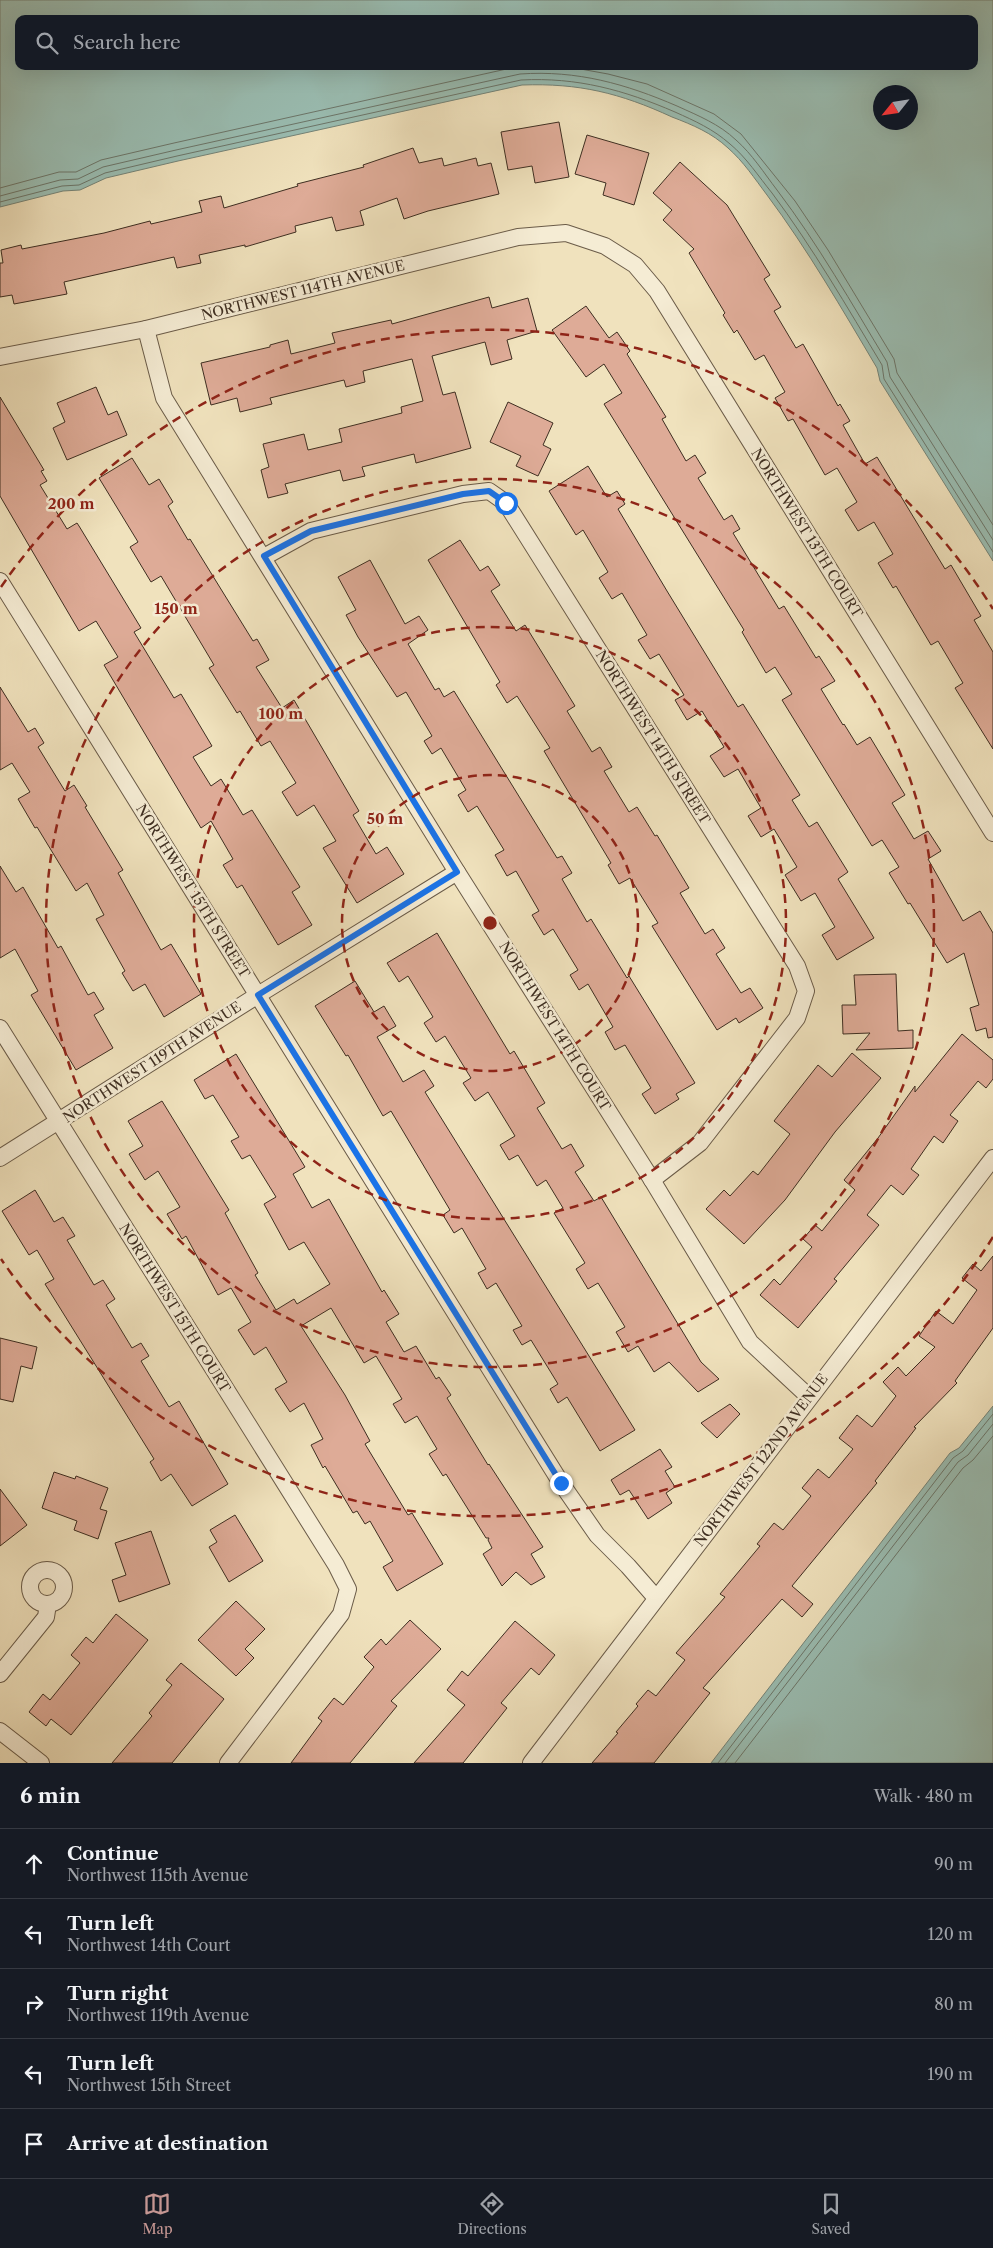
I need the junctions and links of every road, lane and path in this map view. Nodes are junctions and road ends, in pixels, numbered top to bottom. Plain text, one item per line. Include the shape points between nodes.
1 (605, 246) joint
2 (146, 329) junction
3 (0, 357) edge
4 (264, 556) junction
5 (0, 580) edge
6 (993, 833) edge
7 (457, 872) junction
8 (258, 995) junction
9 (0, 1028) edge
10 (58, 1122) junction
11 (0, 1158) edge
12 (993, 1158) edge
13 (652, 1180) junction
14 (808, 1397) junction
15 (656, 1598) junction
16 (48, 1604) dead end
17 (0, 1674) edge
18 (0, 1731) edge
19 (41, 1763) edge
20 (228, 1763) edge
21 (531, 1763) edge

1 - 2 street, NORTHWEST 114TH AVENUE via 566,232 518,237
1 - 6 street, NORTHWEST 13TH COURT via 635,265 657,291
2 - 3 street, NORTHWEST 114TH AVENUE
2 - 4 street, NORTHWEST 14TH COURT via 164,398
4 - 7 street, NORTHWEST 14TH COURT
4 - 13 street, NORTHWEST 14TH STREET via 311,531 463,494 489,491 506,503 796,966 806,991 797,1018 700,1143
5 - 8 street, NORTHWEST 15TH STREET
7 - 8 street, NORTHWEST 119TH AVENUE
7 - 13 street, NORTHWEST 14TH COURT
8 - 10 street, NORTHWEST 119TH AVENUE
8 - 15 street, NORTHWEST 15TH STREET via 561,1483 597,1535
9 - 10 street, NORTHWEST 15TH COURT
10 - 11 street, NORTHWEST 119TH AVENUE
10 - 20 street, NORTHWEST 15TH COURT via 348,1589 341,1614
12 - 14 street, NORTHWEST 122ND AVENUE
13 - 14 street, NORTHWEST 14TH COURT via 750,1342
14 - 15 street, NORTHWEST 122ND AVENUE
15 - 21 street, NORTHWEST 122ND AVENUE
16 - 17 street via 46,1617
18 - 19 street

